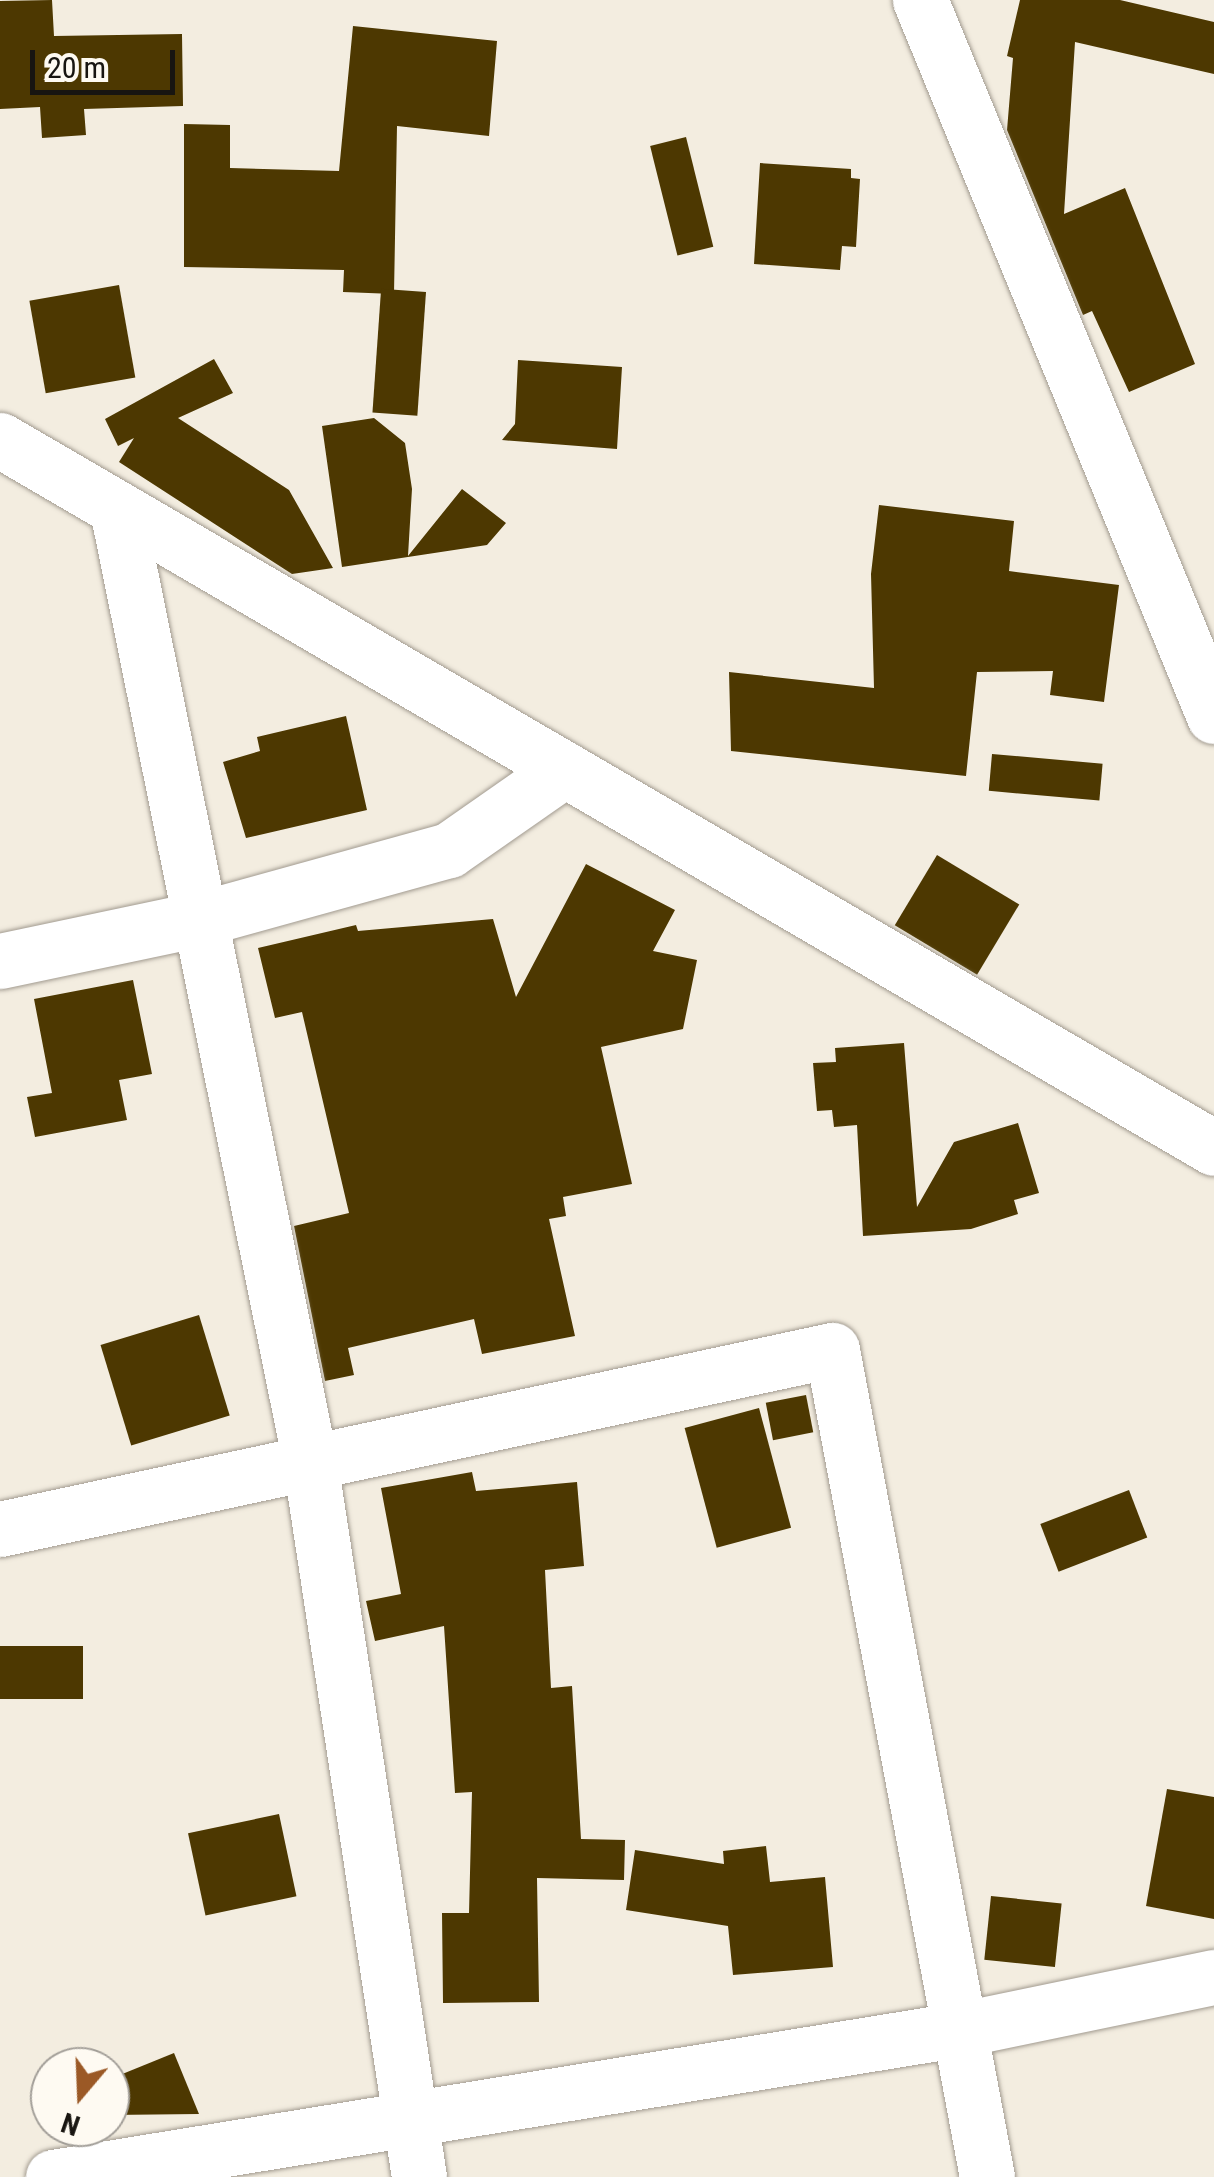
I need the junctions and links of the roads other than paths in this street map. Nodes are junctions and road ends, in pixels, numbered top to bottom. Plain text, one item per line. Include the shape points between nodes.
1 (920, 0) edge
2 (0, 440) edge
3 (117, 509) junction
4 (1214, 716) edge
5 (565, 770) junction
6 (200, 919) junction
7 (0, 960) edge
8 (1214, 1148) edge
9 (310, 1462) junction
10 (0, 1529) edge
11 (1214, 1977) edge
12 (962, 2029) junction
13 (412, 2119) junction
14 (54, 2177) edge
15 (418, 2177) edge
16 (988, 2177) edge

1 - 4 street
2 - 3 street
3 - 5 street
3 - 6 street
5 - 6 street via 449,850
5 - 8 street
6 - 7 street
6 - 9 street
9 - 10 street
9 - 12 street via 832,1350
9 - 13 street
11 - 12 street
12 - 13 street
12 - 16 street
13 - 14 street
13 - 15 street

